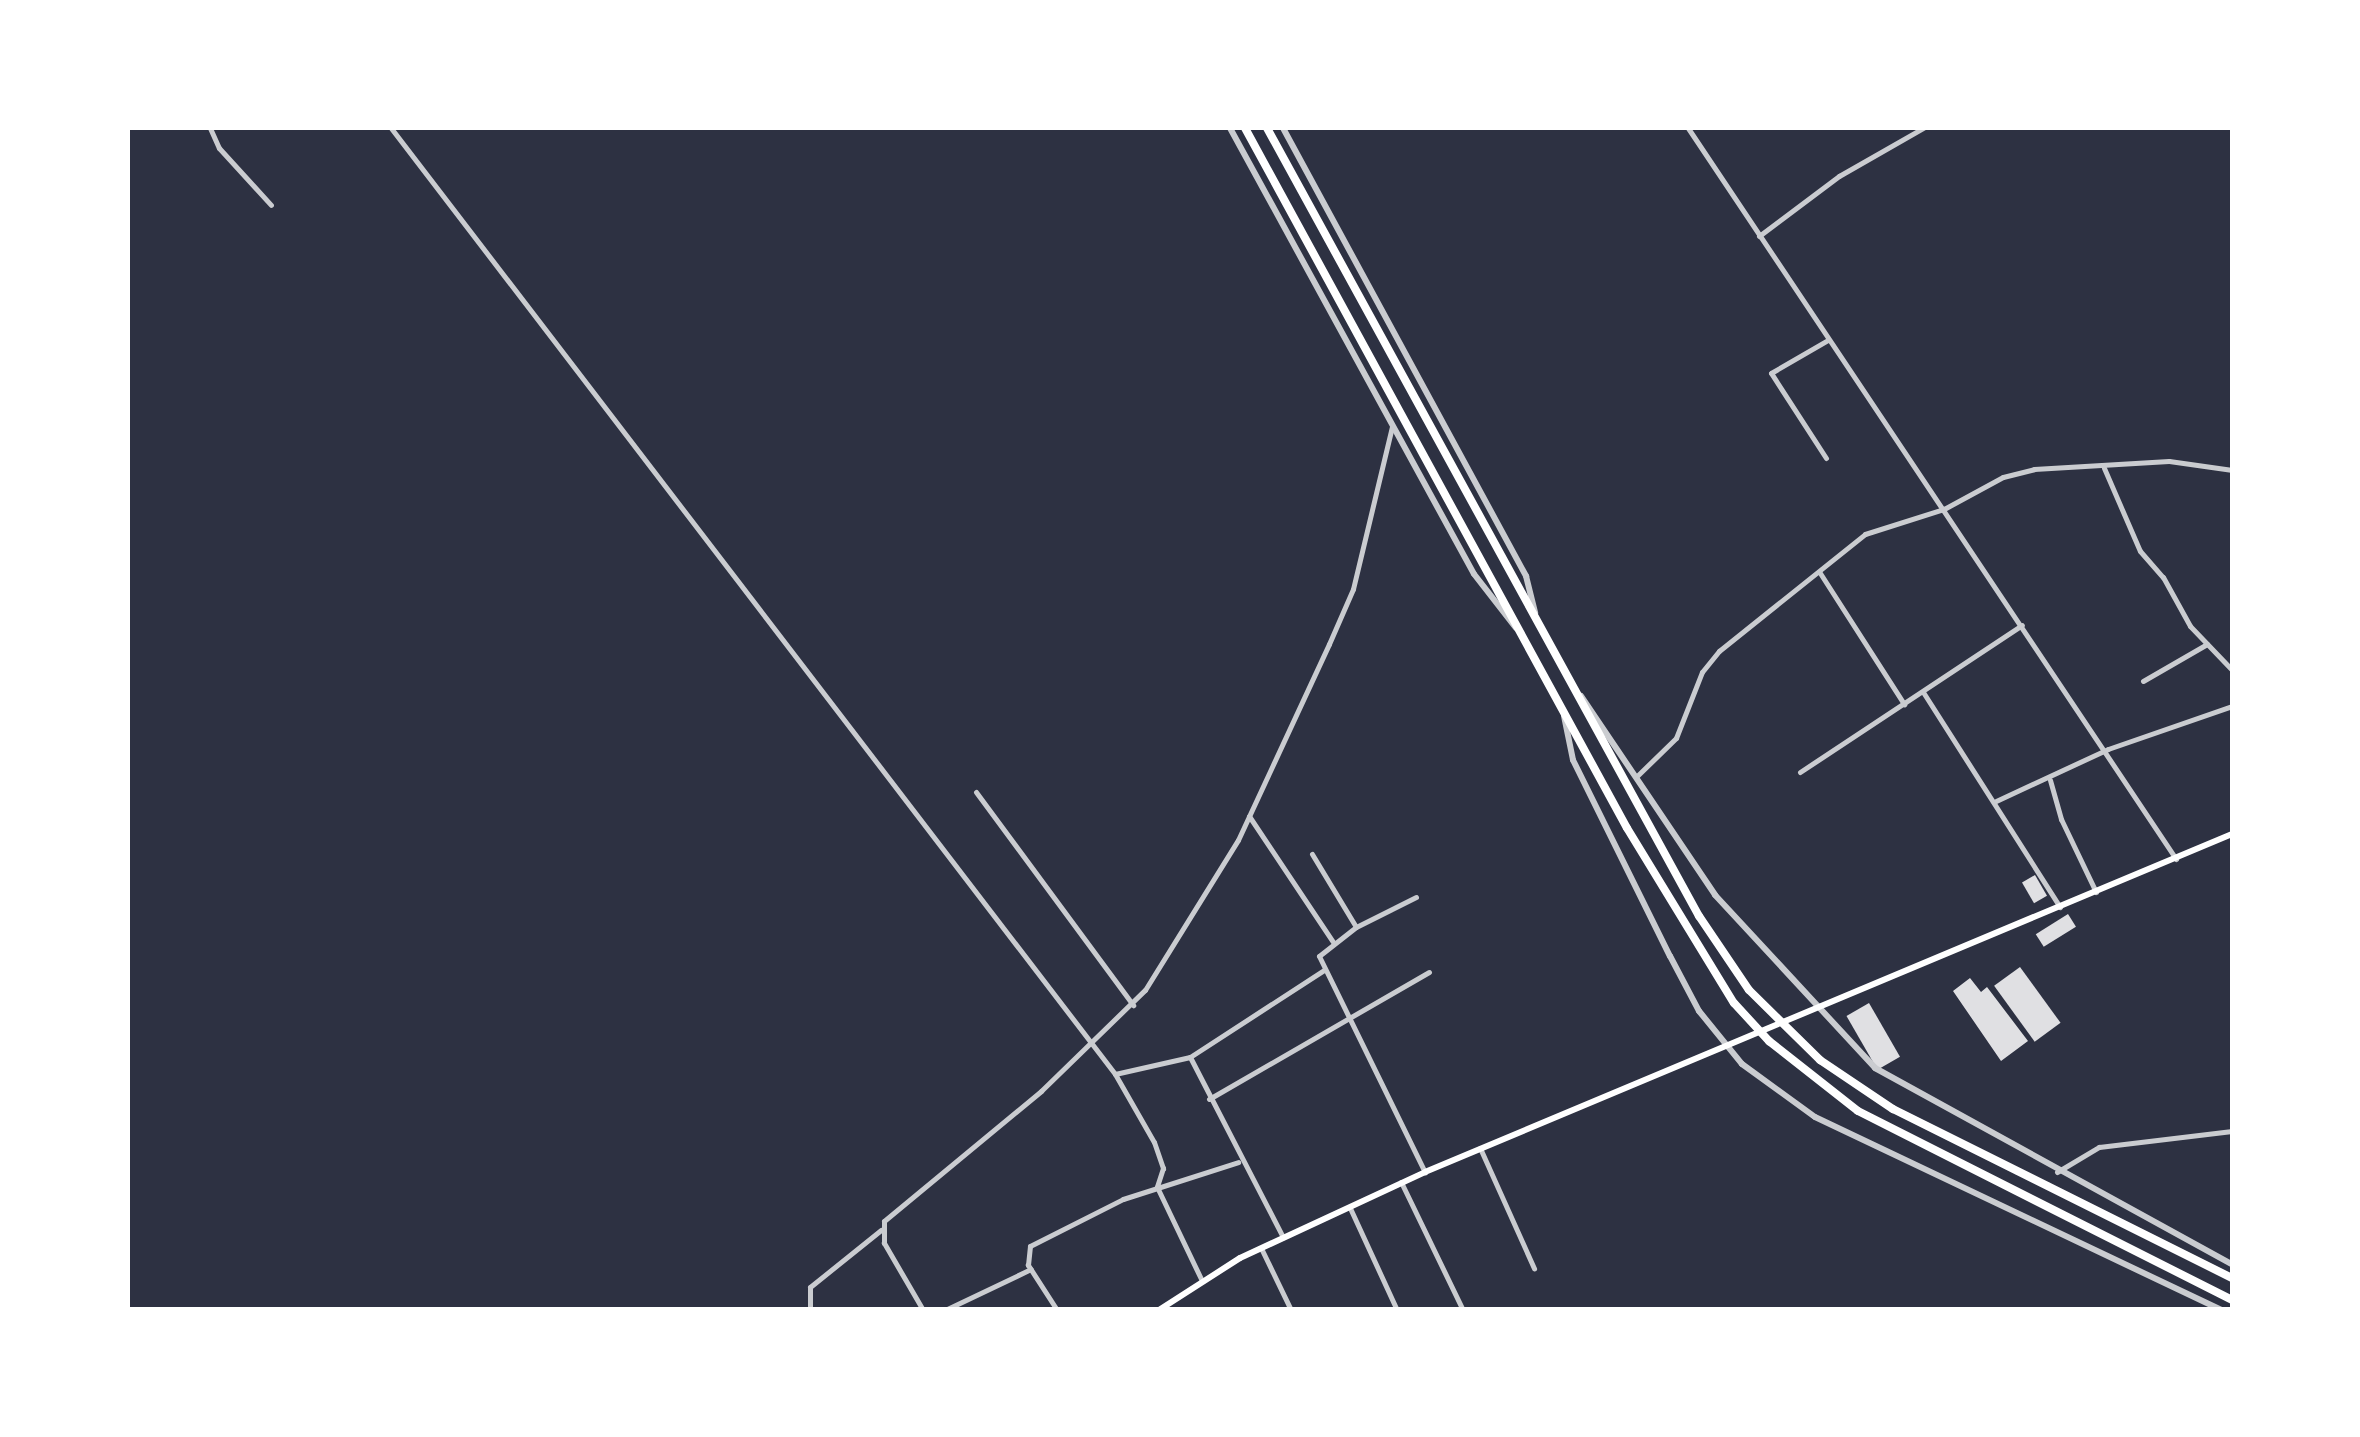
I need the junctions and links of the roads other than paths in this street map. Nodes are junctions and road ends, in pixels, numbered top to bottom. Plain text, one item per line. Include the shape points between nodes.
1 (210, 128) edge
2 (391, 128) edge
3 (1230, 128) edge
4 (1244, 128) edge
5 (1267, 128) edge
6 (1282, 128) edge
7 (1688, 128) edge
8 (1923, 128) edge
9 (270, 204) dead end
10 (1759, 236) junction
11 (1828, 340) junction
12 (1392, 427) junction
13 (1826, 458) dead end
14 (2104, 468) junction
15 (2232, 470) edge
16 (1944, 510) junction
17 (1820, 573) junction
18 (1536, 615) junction
19 (2022, 625) junction
20 (1517, 629) junction
21 (2208, 644) junction
22 (2232, 670) edge
23 (2142, 681) dead end
24 (1923, 692) junction
25 (1578, 693) junction
26 (1904, 704) junction
27 (2232, 706) edge
28 (1563, 711) junction
29 (2108, 749) junction
30 (1800, 772) dead end
31 (1638, 774) junction
32 (2050, 778) junction
33 (976, 792) dead end
34 (1996, 802) junction
35 (1250, 816) junction
36 (2232, 834) edge
37 (1312, 854) dead end
38 (2176, 859) junction
39 (2096, 892) junction
40 (1416, 897) dead end
41 (2060, 907) junction
42 (1356, 927) junction
43 (1333, 942) junction
44 (1325, 970) junction
45 (1429, 972) dead end
46 (1133, 1005) junction
47 (1815, 1008) junction
48 (1348, 1018) junction
49 (1090, 1043) junction
50 (1722, 1043) junction
51 (1190, 1057) junction
52 (1115, 1074) junction
53 (1209, 1099) junction
54 (2232, 1131) edge
55 (1480, 1148) junction
56 (1238, 1162) junction
57 (1425, 1172) junction
58 (2057, 1172) junction
59 (1401, 1182) junction
60 (1157, 1188) junction
61 (1349, 1206) junction
62 (881, 1230) junction
63 (1283, 1237) junction
64 (1261, 1248) junction
65 (2232, 1264) edge
66 (1534, 1268) dead end
67 (1031, 1269) junction
68 (2232, 1278) edge
69 (1202, 1281) junction
70 (2232, 1300) edge
71 (810, 1310) edge
72 (923, 1310) edge
73 (945, 1310) edge
74 (1057, 1310) edge
75 (1159, 1310) edge
76 (1291, 1310) edge
77 (1397, 1310) edge
78 (1463, 1310) edge
79 (2221, 1310) edge

1 - 9 street via 219,148
2 - 49 street
3 - 12 street
4 - 20 highway
5 - 18 highway
6 - 18 street via 1526,576
7 - 10 street
8 - 10 street via 1839,176
10 - 11 street
11 - 13 street via 1771,373
11 - 16 street
12 - 20 street via 1474,574
12 - 35 street via 1353,589
14 - 15 street via 2169,461
14 - 16 street via 2026,471
14 - 21 street via 2140,551
16 - 17 street via 1866,534
16 - 19 street
17 - 26 street
17 - 31 street via 1719,651 1702,672 1683,728
18 - 25 highway
19 - 24 street
19 - 29 street
20 - 28 highway
21 - 22 street
21 - 23 street
24 - 26 street
24 - 34 street
25 - 31 street
25 - 68 highway via 1714,941 1789,1033 1893,1109
26 - 30 street
27 - 29 street
28 - 50 street via 1573,760 1599,815
28 - 70 highway via 1699,954 1770,1042 1858,1111
29 - 32 street
29 - 38 street
31 - 47 street via 1715,896
32 - 34 street
32 - 39 street via 2060,820
33 - 46 street
34 - 41 street
35 - 43 street
35 - 46 street
36 - 38 main road
37 - 42 street
38 - 39 main road
39 - 41 main road
40 - 42 street
41 - 47 main road
42 - 43 street
43 - 44 street via 1318,956
44 - 48 street
44 - 51 street
45 - 48 street
46 - 49 street
47 - 50 main road
47 - 58 street via 1890,1079
48 - 53 street
48 - 57 street
49 - 52 street
49 - 62 street via 889,1215
50 - 55 main road
50 - 79 street via 1773,1090 1816,1117
51 - 52 street
51 - 53 street
52 - 60 street via 1160,1157
53 - 56 street
54 - 58 street via 2100,1147
55 - 57 main road
55 - 66 street
56 - 60 street
56 - 63 street
57 - 59 main road
58 - 65 street
59 - 61 main road
59 - 78 street
60 - 67 street via 1036,1241 1025,1252
60 - 69 street
61 - 63 main road
61 - 77 street
62 - 71 street via 810,1287
62 - 72 street
63 - 64 main road
64 - 69 main road
64 - 76 street
67 - 73 street
67 - 74 street
69 - 75 main road

